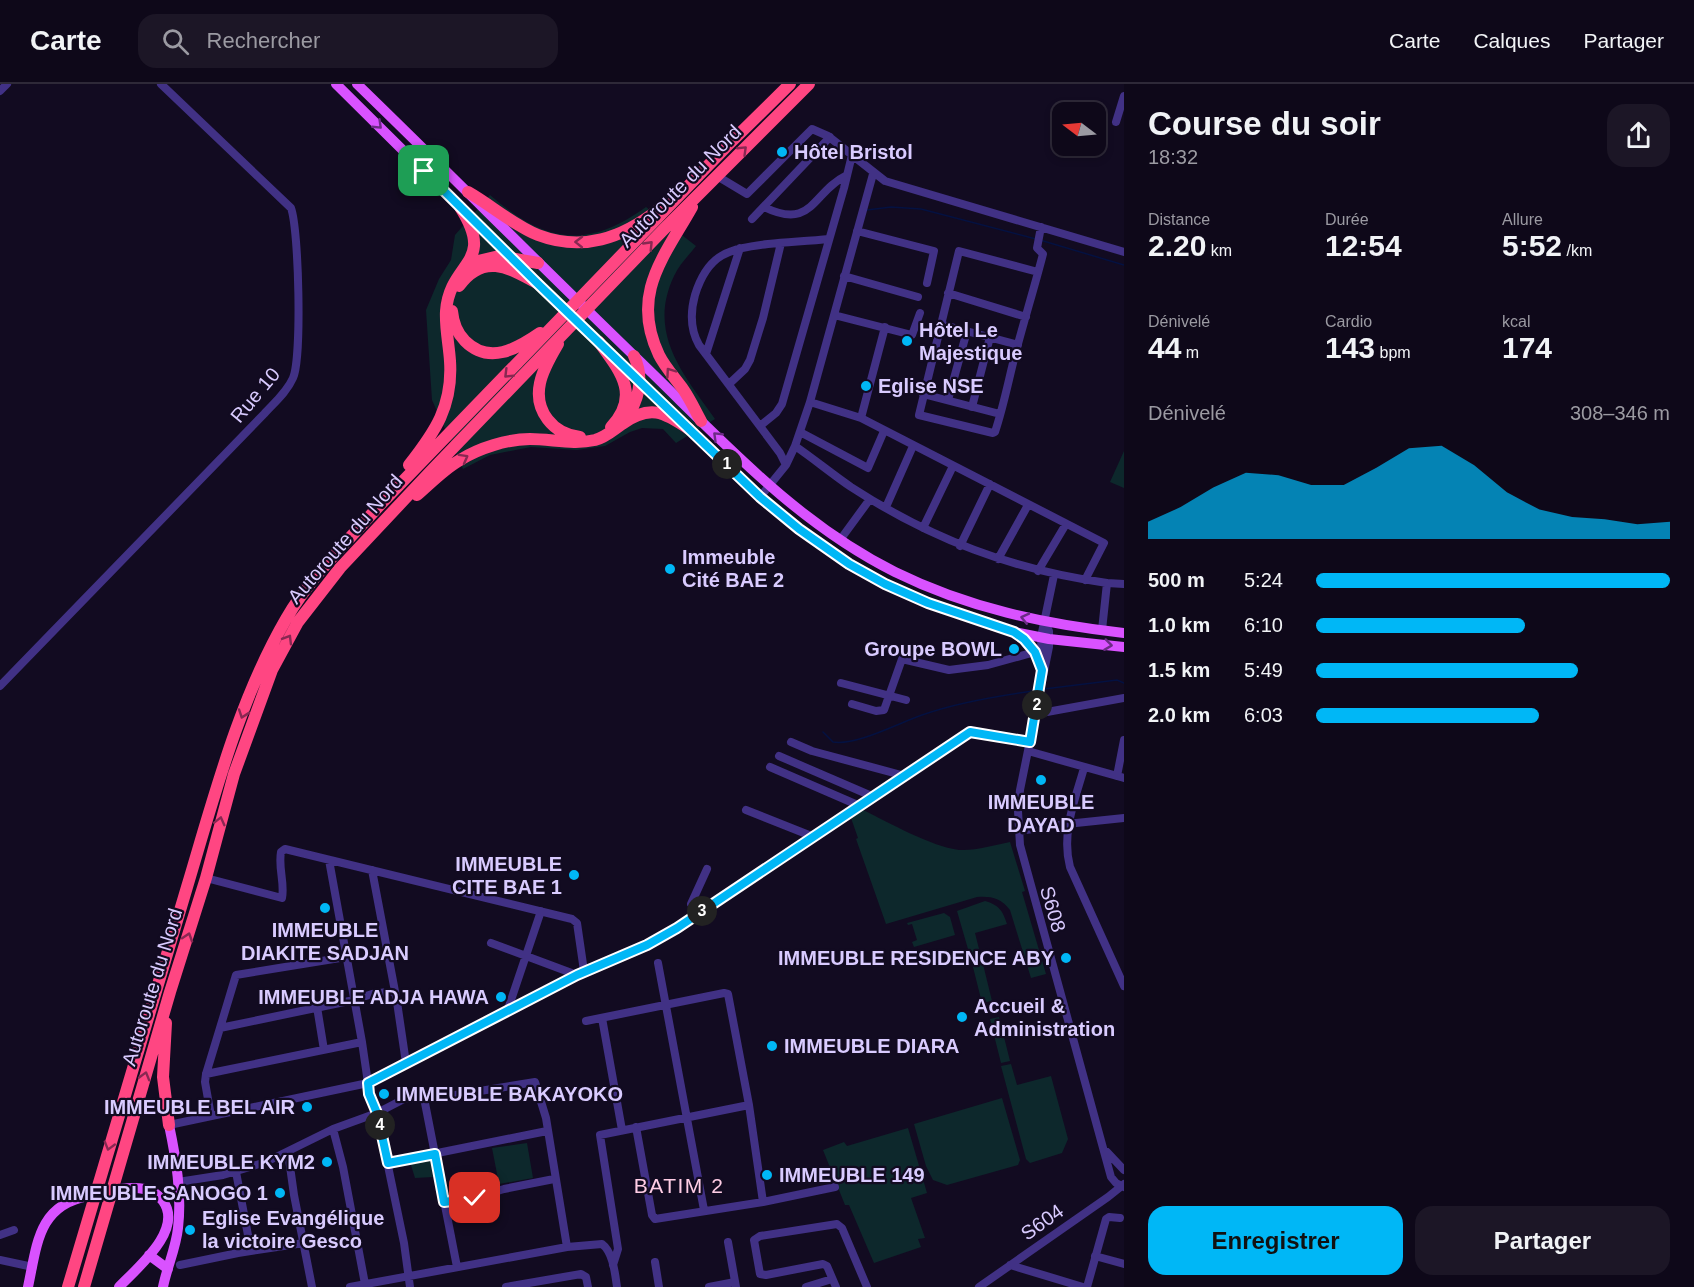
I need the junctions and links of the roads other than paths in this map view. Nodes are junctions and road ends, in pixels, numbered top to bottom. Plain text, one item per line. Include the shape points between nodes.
1 (7, 84) edge
2 (161, 84) edge
3 (336, 84) edge
4 (357, 84) edge
5 (790, 84) edge
6 (809, 84) edge
7 (0, 91) edge
8 (1124, 96) edge
9 (1121, 114) edge
10 (1116, 122) dead end
11 (830, 137) junction
12 (852, 155) junction
13 (847, 174) junction
14 (873, 174) junction
15 (700, 175) junction
16 (717, 176) junction
17 (701, 191) junction
18 (468, 192) junction
19 (460, 207) junction
20 (764, 207) junction
21 (752, 219) dead end
22 (1041, 227) junction
23 (857, 231) junction
24 (829, 239) junction
25 (781, 243) junction
26 (740, 248) junction
27 (1124, 252) edge
28 (512, 257) junction
29 (538, 263) junction
30 (462, 272) junction
31 (1038, 272) junction
32 (844, 276) junction
33 (537, 283) junction
34 (927, 283) dead end
35 (948, 293) junction
36 (918, 297) dead end
37 (920, 313) dead end
38 (834, 315) junction
39 (563, 316) junction
40 (1026, 317) junction
41 (940, 324) junction
42 (885, 327) junction
43 (967, 331) junction
44 (565, 333) junction
45 (990, 337) junction
46 (594, 338) junction
47 (1018, 345) junction
48 (706, 354) junction
49 (634, 356) junction
50 (640, 382) junction
51 (729, 384) junction
52 (923, 394) junction
53 (948, 400) junction
54 (810, 402) junction
55 (972, 406) junction
56 (1000, 414) junction
57 (861, 418) junction
58 (701, 421) junction
59 (624, 422) junction
60 (760, 426) junction
61 (689, 429) junction
62 (884, 431) junction
63 (800, 432) junction
64 (795, 446) junction
65 (913, 446) junction
66 (786, 465) junction
67 (953, 466) junction
68 (990, 484) junction
69 (770, 486) junction
70 (760, 497) junction
71 (870, 499) junction
72 (1028, 505) junction
73 (378, 507) junction
74 (886, 507) junction
75 (807, 517) junction
76 (386, 520) junction
77 (1066, 524) junction
78 (923, 528) junction
79 (799, 529) junction
80 (840, 540) junction
81 (960, 546) junction
82 (998, 559) junction
83 (1038, 571) junction
84 (1054, 574) junction
85 (1085, 580) junction
86 (1107, 583) junction
87 (1124, 584) edge
88 (1045, 622) junction
89 (1102, 630) junction
90 (1014, 632) junction
91 (1124, 633) edge
92 (1045, 638) junction
93 (1124, 647) edge
94 (1035, 652) junction
95 (1042, 670) junction
96 (841, 683) dead end
97 (0, 686) edge
98 (888, 695) junction
99 (1124, 698) edge
100 (906, 700) dead end
101 (852, 704) dead end
102 (1036, 714) junction
103 (1124, 740) edge
104 (791, 742) dead end
105 (1029, 747) junction
106 (779, 756) dead end
107 (770, 767) dead end
108 (1084, 768) junction
109 (905, 776) junction
110 (1120, 777) edge
111 (874, 797) junction
112 (860, 806) junction
113 (746, 810) dead end
114 (1124, 818) edge
115 (1068, 824) junction
116 (1057, 825) dead end
117 (1034, 829) dead end
118 (1018, 831) junction
119 (814, 837) junction
120 (329, 860) junction
121 (707, 869) dead end
122 (372, 870) junction
123 (206, 878) junction
124 (540, 911) junction
125 (700, 913) junction
126 (491, 943) dead end
127 (526, 955) junction
128 (346, 957) junction
129 (658, 963) dead end
130 (580, 973) junction
131 (1124, 986) edge
132 (395, 991) junction
133 (170, 992) junction
134 (354, 1000) junction
135 (666, 1005) junction
136 (317, 1007) junction
137 (508, 1009) junction
138 (602, 1018) junction
139 (586, 1021) dead end
140 (220, 1028) junction
141 (362, 1042) junction
142 (324, 1050) junction
143 (406, 1063) junction
144 (206, 1074) junction
145 (368, 1083) junction
146 (424, 1098) junction
147 (749, 1105) junction
148 (377, 1113) junction
149 (211, 1116) junction
150 (686, 1117) junction
151 (169, 1125) junction
152 (636, 1127) junction
153 (333, 1130) junction
154 (622, 1130) junction
155 (547, 1131) junction
156 (1106, 1151) junction
157 (288, 1152) junction
158 (435, 1154) junction
159 (388, 1163) junction
160 (1124, 1170) edge
161 (236, 1172) junction
162 (1111, 1177) junction
163 (554, 1179) junction
164 (178, 1182) junction
165 (1123, 1186) edge
166 (835, 1187) dead end
167 (120, 1189) dead end
168 (88, 1197) dead end
169 (1108, 1197) junction
170 (444, 1202) junction
171 (763, 1202) junction
172 (704, 1210) junction
173 (1120, 1218) dead end
174 (14, 1230) dead end
175 (0, 1235) edge
176 (728, 1242) dead end
177 (304, 1243) junction
178 (567, 1247) junction
179 (250, 1251) junction
180 (150, 1255) junction
181 (1095, 1256) junction
182 (0, 1260) edge
183 (655, 1262) dead end
184 (1124, 1264) edge
185 (180, 1265) dead end
186 (613, 1265) junction
187 (1010, 1265) junction
188 (33, 1266) junction
189 (457, 1267) junction
190 (168, 1269) junction
191 (408, 1277) junction
192 (834, 1283) edge
193 (365, 1284) junction
194 (736, 1285) edge
195 (28, 1287) edge
196 (68, 1287) edge
197 (84, 1287) edge
198 (119, 1287) edge
199 (163, 1287) edge
200 (312, 1287) edge
201 (350, 1287) edge
202 (410, 1287) edge
203 (508, 1287) edge
204 (588, 1287) edge
205 (617, 1287) edge
206 (659, 1287) edge
207 (709, 1287) edge
208 (806, 1287) edge
209 (867, 1287) edge
210 (980, 1287) edge
211 (1085, 1287) edge

1 - 7 street
2 - 97 street, Rue 10 via 291,208 296,238 297,366 289,387
3 -> 19 main road
4 - 18 main road
5 - 15 highway, Autoroute du Nord
16 -> 6 highway, Autoroute du Nord
8 - 9 street
9 - 10 street
11 - 12 street
11 - 16 street via 811,130 747,194
11 - 20 street
12 - 13 street
12 - 14 street
13 - 20 street via 804,213 783,215
13 - 24 street
14 - 22 street via 885,181
14 - 23 street
15 -> 18 highway via 638,225 608,239 590,242 538,235
15 - 39 highway, Autoroute du Nord
16 - 17 highway, Autoroute du Nord
44 -> 17 highway, Autoroute du Nord
58 -> 17 highway via 660,356 650,324 649,303 654,274
18 - 29 main road
19 - 28 main road
19 - 30 highway via 475,239 471,258
20 - 21 street
22 - 27 street
22 - 31 street via 1038,250 1043,253
23 - 32 street
23 - 34 street via 934,251
24 - 25 street
24 - 60 street via 782,404
25 - 26 street
25 - 51 street via 750,360
26 - 48 street
26 - 48 street via 723,254 709,267 696,294 692,326
28 - 29 highway
28 - 30 highway via 481,260
28 - 33 main road
29 - 49 main road
30 - 73 highway via 451,289 446,312 450,384 445,410 429,440
31 - 35 street via 960,251
31 - 40 street
32 - 36 street
32 - 38 street
33 - 39 highway via 502,266 478,270 464,279 454,296 452,314 457,331 479,351 494,354 522,345
33 - 46 main road
35 - 40 street
35 - 41 street
37 - 42 street via 912,335
38 - 42 street
38 - 54 street
39 -> 73 highway, Autoroute du Nord
40 - 47 street
41 - 43 street
41 - 52 street
42 - 57 street
43 - 45 street
43 - 53 street
44 - 46 highway via 543,373 539,396 551,424 572,436 590,437 610,428 623,410 627,396 624,379
44 - 76 highway, Autoroute du Nord
45 - 47 street
45 - 55 street
46 - 50 main road
47 - 56 street
48 - 51 street
49 - 50 highway
49 - 58 main road
50 - 59 highway
50 - 61 main road
51 - 60 street
52 - 53 street
52 - 56 street via 920,416 993,433
53 - 55 street
54 - 57 street
54 - 63 street
55 - 56 street
57 - 62 street
69 -> 58 main road
59 - 61 highway via 642,413 657,412
76 -> 59 highway via 459,460 477,451 527,439 597,440
60 - 66 street
61 - 70 main road
62 - 63 street via 868,468
62 - 65 street
63 - 64 street
64 - 66 street
64 - 71 street
65 - 67 street
65 - 74 street
66 - 69 street
67 - 68 street
67 - 78 street
68 - 72 street
68 - 81 street
69 - 70 street
69 - 75 main road
70 - 79 main road
71 - 74 street
71 - 80 street
72 - 77 street
72 - 82 street
73 -> 196 highway, Autoroute du Nord via 296,603 250,694 224,768
74 - 78 street
75 - 79 street
75 - 80 main road
123 -> 76 highway, Autoroute du Nord via 234,774 260,697 282,649 321,591
77 - 83 street
77 - 85 street via 1105,544
78 - 81 street
79 - 90 main road via 885,584
88 -> 80 main road via 937,590
81 - 82 street
82 - 83 street
83 - 84 street
84 - 85 street
84 - 88 street
85 - 86 street
86 - 87 street
86 - 89 street
88 - 89 main road
88 - 92 street, S608
89 - 91 main road
90 - 92 main road
90 - 94 street, S608
92 -> 93 main road
92 - 95 street, S608
94 - 95 street, S608
94 - 98 street via 988,665 949,670 902,659
95 - 102 street, S608
96 - 98 street
98 - 100 street
98 - 101 street via 882,712
99 - 102 street
102 - 105 street, S608
103 - 110 street
104 - 109 street
105 - 108 street
105 - 109 street via 971,732
105 - 118 street, S608 via 1020,790
106 - 111 street
107 - 112 street
108 - 110 street
108 - 115 street
109 - 111 street
111 - 112 street
112 - 119 street
113 - 119 street
114 - 115 street
115 - 116 street
115 - 131 street via 1066,853 1070,867
117 - 118 street
118 - 156 street, S608 via 1022,859
119 - 125 street
120 - 122 street
120 - 123 street via 293,850 280,852 282,898
120 - 128 street
121 - 125 street via 692,902
122 - 124 street
122 - 132 street
133 -> 123 highway, Autoroute du Nord
124 - 127 street
124 - 130 street via 576,921
125 - 130 street via 647,945
126 - 127 street
127 - 130 street
127 - 137 street
128 - 134 street
128 - 140 street via 236,975
129 - 135 street
130 - 137 street
132 - 134 street
132 - 143 street
133 - 151 highway via 163,1077
197 -> 133 highway, Autoroute du Nord
134 - 136 street
134 - 141 street
135 - 138 street
135 - 147 street via 728,994
135 - 150 street
136 - 140 street
136 - 142 street
137 - 143 street
138 - 139 street
138 - 154 street
140 - 144 street
141 - 142 street
141 - 145 street
142 - 144 street
143 - 145 street
144 - 149 street
145 - 148 street
145 - 149 street
146 - 148 street via 404,1099
146 - 155 street via 535,1082
146 - 158 street
147 - 150 street
147 - 171 street
148 - 153 street
148 - 159 street
149 - 151 street
150 - 152 street
150 - 172 street
151 - 164 main road
152 - 154 street
152 - 172 street via 655,1219
153 - 157 street
153 - 193 street
154 - 186 street via 603,1133 600,1138 618,1249
155 - 158 street
155 - 163 street
156 - 160 street, S608
156 - 162 street, S608
157 - 161 street
157 - 177 street
158 - 159 street
158 - 170 street
159 - 191 street
161 - 164 street
161 - 179 street
162 - 165 street
162 - 169 street
163 - 170 street
163 - 178 street
164 - 190 main road via 178,1229
165 - 169 street, S604
166 - 171 street
167 - 180 main road via 150,1190 166,1205 167,1228
168 - 188 main road via 66,1202 51,1215
169 - 187 street, S604
170 - 189 street
171 - 172 street
173 - 181 street via 1106,1219
174 - 175 street
176 - 194 street
177 - 179 street
177 - 200 street
178 - 186 street via 604,1244
178 - 189 street
179 - 185 street
180 - 190 main road
180 - 198 main road
181 - 184 street
181 - 211 street
182 - 188 street
183 - 206 street
186 - 205 street
187 - 210 street, S604
187 - 211 street
188 - 195 main road
189 - 191 street
190 - 199 main road
191 - 193 street
191 - 202 street
192 - 208 street
192 - 209 street via 823,1264 760,1274 754,1240 837,1224
193 - 201 street
194 - 207 street
203 - 204 street via 581,1274

